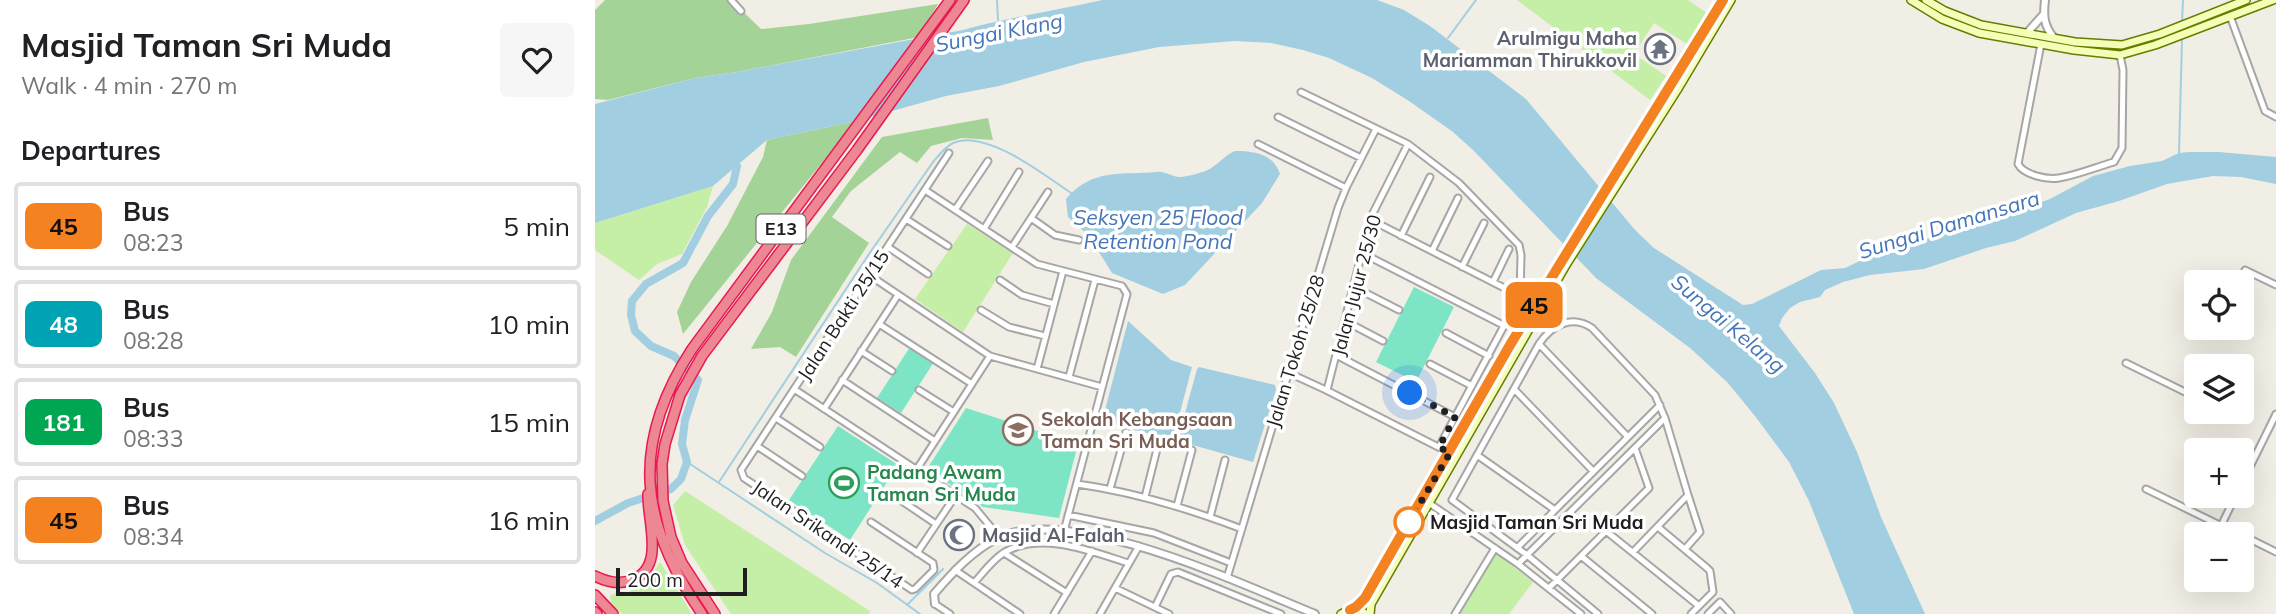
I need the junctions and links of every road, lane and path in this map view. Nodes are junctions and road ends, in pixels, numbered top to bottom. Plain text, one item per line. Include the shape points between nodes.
1 (731, 0) edge
2 (950, 0) edge
3 (964, 0) edge
4 (1723, 0) edge
5 (1731, 0) edge
6 (1911, 0) edge
7 (1926, 0) edge
8 (2045, 0) edge
9 (2246, 0) edge
10 (2273, 0) edge
11 (741, 11) dead end
12 (2043, 15) junction
13 (2230, 16) junction
14 (2176, 32) junction
15 (2027, 33) junction
16 (2054, 38) junction
17 (2041, 44) junction
18 (2120, 55) junction
19 (1301, 92) dead end
20 (1278, 117) dead end
21 (2276, 117) edge
22 (1376, 129) junction
23 (1258, 144) dead end
24 (1408, 144) junction
25 (949, 153) dead end
26 (1361, 158) junction
27 (988, 161) dead end
28 (1019, 172) dead end
29 (1430, 177) dead end
30 (1615, 180) junction
31 (1346, 188) junction
32 (925, 190) junction
33 (1048, 192) dead end
34 (1458, 198) dead end
35 (955, 209) junction
36 (1031, 218) junction
37 (906, 219) junction
38 (1371, 220) junction
39 (1484, 223) dead end
40 (984, 229) junction
41 (1401, 236) junction
42 (1079, 240) dead end
43 (947, 246) dead end
44 (888, 247) junction
45 (1012, 247) junction
46 (1510, 249) dead end
47 (1432, 251) junction
48 (1362, 253) junction
49 (1564, 262) junction
50 (1462, 267) junction
51 (1063, 271) junction
52 (928, 274) dead end
53 (2254, 274) edge
54 (869, 275) junction
55 (1095, 279) junction
56 (1000, 280) dead end
57 (1493, 282) junction
58 (2276, 285) edge
59 (1354, 287) junction
60 (898, 295) junction
61 (1520, 296) junction
62 (1054, 303) junction
63 (981, 310) dead end
64 (1399, 310) dead end
65 (1345, 321) junction
66 (879, 324) junction
67 (1505, 326) junction
68 (1446, 334) dead end
69 (1045, 336) junction
70 (1383, 341) dead end
71 (1539, 344) junction
72 (861, 351) junction
73 (1336, 355) junction
74 (990, 356) junction
75 (1489, 356) junction
76 (2126, 363) dead end
77 (1430, 364) dead end
78 (1037, 369) junction
79 (892, 371) dead end
80 (1289, 373) junction
81 (1069, 377) junction
82 (842, 380) junction
83 (972, 384) junction
84 (1472, 386) junction
85 (1102, 387) junction
86 (794, 389) junction
87 (1514, 389) junction
88 (919, 390) dead end
89 (1327, 390) junction
90 (2184, 392) edge
91 (1660, 405) junction
92 (824, 409) junction
93 (954, 412) junction
94 (2276, 414) edge
95 (1455, 417) junction
96 (776, 418) junction
97 (1665, 418) junction
98 (1126, 432) dead end
99 (1627, 437) junction
100 (935, 440) junction
101 (1159, 441) dead end
102 (757, 446) junction
103 (820, 447) dead end
104 (1439, 447) junction
105 (1635, 448) junction
106 (1192, 450) dead end
107 (1450, 453) junction
108 (1477, 455) junction
109 (2254, 459) edge
110 (1226, 460) dead end
111 (917, 470) junction
112 (1593, 471) junction
113 (802, 476) dead end
114 (744, 478) joint
115 (1077, 484) junction
116 (1111, 489) junction
117 (2146, 489) dead end
118 (890, 493) dead end
119 (955, 495) junction
120 (1688, 495) junction
121 (1145, 497) junction
122 (1429, 503) junction
123 (1177, 506) junction
124 (1555, 510) junction
125 (1068, 515) junction
126 (1209, 517) junction
127 (871, 522) dead end
128 (2213, 522) edge
129 (654, 523) junction
130 (936, 524) junction
131 (1658, 527) junction
132 (1242, 529) junction
133 (1065, 531) junction
134 (1606, 531) junction
135 (999, 537) junction
136 (2254, 542) edge
137 (1139, 546) junction
138 (1495, 548) junction
139 (1517, 548) junction
140 (1685, 549) junction
141 (1092, 551) junction
142 (1633, 552) junction
143 (2276, 552) edge
144 (917, 553) junction
145 (1004, 553) junction
146 (1527, 555) junction
147 (1581, 556) junction
148 (1128, 563) junction
149 (1231, 563) junction
150 (1518, 564) junction
151 (955, 570) junction
152 (595, 576) edge
153 (1227, 578) junction
154 (1556, 580) junction
155 (974, 583) junction
156 (1115, 588) junction
157 (1549, 588) junction
158 (1067, 593) junction
159 (595, 595) edge
160 (935, 604) joint
161 (1699, 606) junction
162 (1155, 607) junction
163 (1343, 613) edge
164 (613, 614) edge
165 (702, 614) edge
166 (716, 614) edge
167 (950, 614) edge
168 (1020, 614) edge
169 (1054, 614) edge
170 (1100, 614) edge
171 (1169, 614) edge
172 (1281, 614) edge
173 (1315, 614) edge
174 (1368, 614) edge
175 (1455, 614) edge
176 (1581, 614) edge
177 (1598, 614) edge
178 (1653, 614) edge
179 (1691, 614) edge
180 (1708, 614) edge
181 (1731, 614) edge

1 - 11 street
2 - 129 highway, E13 via 681,366 656,421 647,504
3 - 166 highway, E13 via 702,356 680,395 662,464 662,492 671,537 682,563
4 - 30 main road
5 - 30 main road
6 - 17 main road via 1942,19 1979,33
7 - 15 main road via 1981,24
8 - 12 street
9 - 14 main road
10 - 13 main road
12 - 15 street
12 - 16 street
13 - 14 main road
13 - 21 street via 2265,111
14 - 16 main road via 2122,46
14 - 18 main road
15 - 16 main road
17 - 18 main road
17 - 18 street via 2018,164 2026,173 2056,179 2113,162 2122,148
19 - 22 street
20 - 26 street
22 - 24 street
22 - 26 street, Jalan Tokoh 25/28
23 - 31 street
24 - 38 street, Jalan Jujur 25/30
24 - 61 street via 1459,183 1518,245
25 - 32 street, Jalan Bakti 25/15
26 - 31 street, Jalan Tokoh 25/28
27 - 35 street
28 - 40 street
29 - 41 street
30 - 49 main road
31 - 80 street, Jalan Tokoh 25/28
32 - 35 street
32 - 37 street, Jalan Bakti 25/15
33 - 36 street
34 - 47 street
35 - 40 street
36 - 42 street via 1055,235
36 - 45 street
37 - 43 street
37 - 44 street, Jalan Bakti 25/15
38 - 41 street
38 - 48 street, Jalan Jujur 25/30
39 - 50 street
40 - 45 street
41 - 47 street
44 - 52 street
44 - 54 street, Jalan Bakti 25/15
45 - 51 street via 1037,264
46 - 57 street
47 - 50 street
48 - 59 street, Jalan Jujur 25/30
48 - 67 street
49 - 107 main road
49 - 122 main road
50 - 57 street
51 - 55 street
51 - 62 street
53 - 58 street
54 - 60 street
54 - 86 street, Jalan Bakti 25/15
55 - 81 street
55 - 85 street via 1122,286 1127,294
56 - 62 street via 1022,295
57 - 61 street
59 - 64 street
59 - 65 street, Jalan Jujur 25/30
60 - 66 street
60 - 74 street
61 - 67 street
62 - 69 street
63 - 69 street via 1009,327
65 - 70 street
65 - 73 street, Jalan Jujur 25/30
66 - 72 street
66 - 83 street
67 - 75 street
68 - 75 street
69 - 78 street
71 - 87 street
71 - 91 street via 1557,324 1587,324
71 - 99 street
72 - 79 street
72 - 82 street
73 - 89 street, Jalan Jujur 25/30
73 - 95 street
74 - 78 street
74 - 83 street
75 - 84 street
76 - 90 street
77 - 84 street
78 - 81 street
80 - 89 street
80 - 132 street, Jalan Tokoh 25/28
81 - 85 street
82 - 92 street
82 - 100 street
83 - 93 street
84 - 95 street
85 - 115 street
86 - 92 street
86 - 96 street, Jalan Bakti 25/15
87 - 108 street
87 - 112 street
88 - 93 street
89 - 104 street
91 - 97 street
91 - 99 street
92 - 111 street
93 - 100 street
94 - 109 street
95 - 104 street
96 - 102 street, Jalan Bakti 25/15
96 - 103 street
97 - 105 street
97 - 120 street
98 - 116 street
99 - 112 street
100 - 111 street
101 - 121 street
102 - 113 street
102 - 114 street, Jalan Bakti 25/15 via 741,470
104 - 107 street
105 - 134 street via 1649,488
105 - 146 street
106 - 123 street
107 - 163 main road via 1365,598
108 - 124 street
108 - 139 street via 1452,500
110 - 126 street
111 - 119 street
112 - 124 street
114 - 144 street, Jalan Srikandi 25/14 via 912,590 934,569 933,563
115 - 116 street
115 - 125 street
116 - 121 street
117 - 128 street
118 - 130 street
119 - 130 street
119 - 135 street via 975,508
120 - 131 street
120 - 140 street via 1700,532
121 - 123 street
122 - 138 street
122 - 174 main road
123 - 126 street
124 - 139 street
125 - 133 street
125 - 149 street via 1154,533
126 - 132 street
127 - 144 street
129 - 152 highway via 651,559 637,578 615,583
129 - 165 highway via 671,563
130 - 144 street
131 - 140 street
131 - 142 street
132 - 149 street, Jalan Tokoh 25/28
133 - 135 street via 1026,531
133 - 137 street
134 - 142 street
134 - 147 street
135 - 151 street
136 - 143 street
137 - 148 street
137 - 153 street
138 - 150 street
138 - 175 street
139 - 146 street
140 - 161 street via 1710,571 1713,592
141 - 145 street via 1065,544 1031,545
141 - 148 street
141 - 158 street
142 - 161 street
145 - 155 street
145 - 158 street
146 - 150 street
146 - 154 street
147 - 154 street
147 - 178 street
148 - 156 street
149 - 153 street, Jalan Tokoh 25/28
150 - 157 street
151 - 155 street
151 - 160 street via 934,594
153 - 173 street
154 - 157 street
154 - 177 street
155 - 168 street
156 - 162 street
156 - 170 street
157 - 176 street
158 - 169 street
159 - 164 highway
160 - 167 street
161 - 179 street
162 - 171 street
162 - 172 street via 1171,574 1178,572
163 - 174 main road via 1358,610
180 - 181 street via 1720,602

